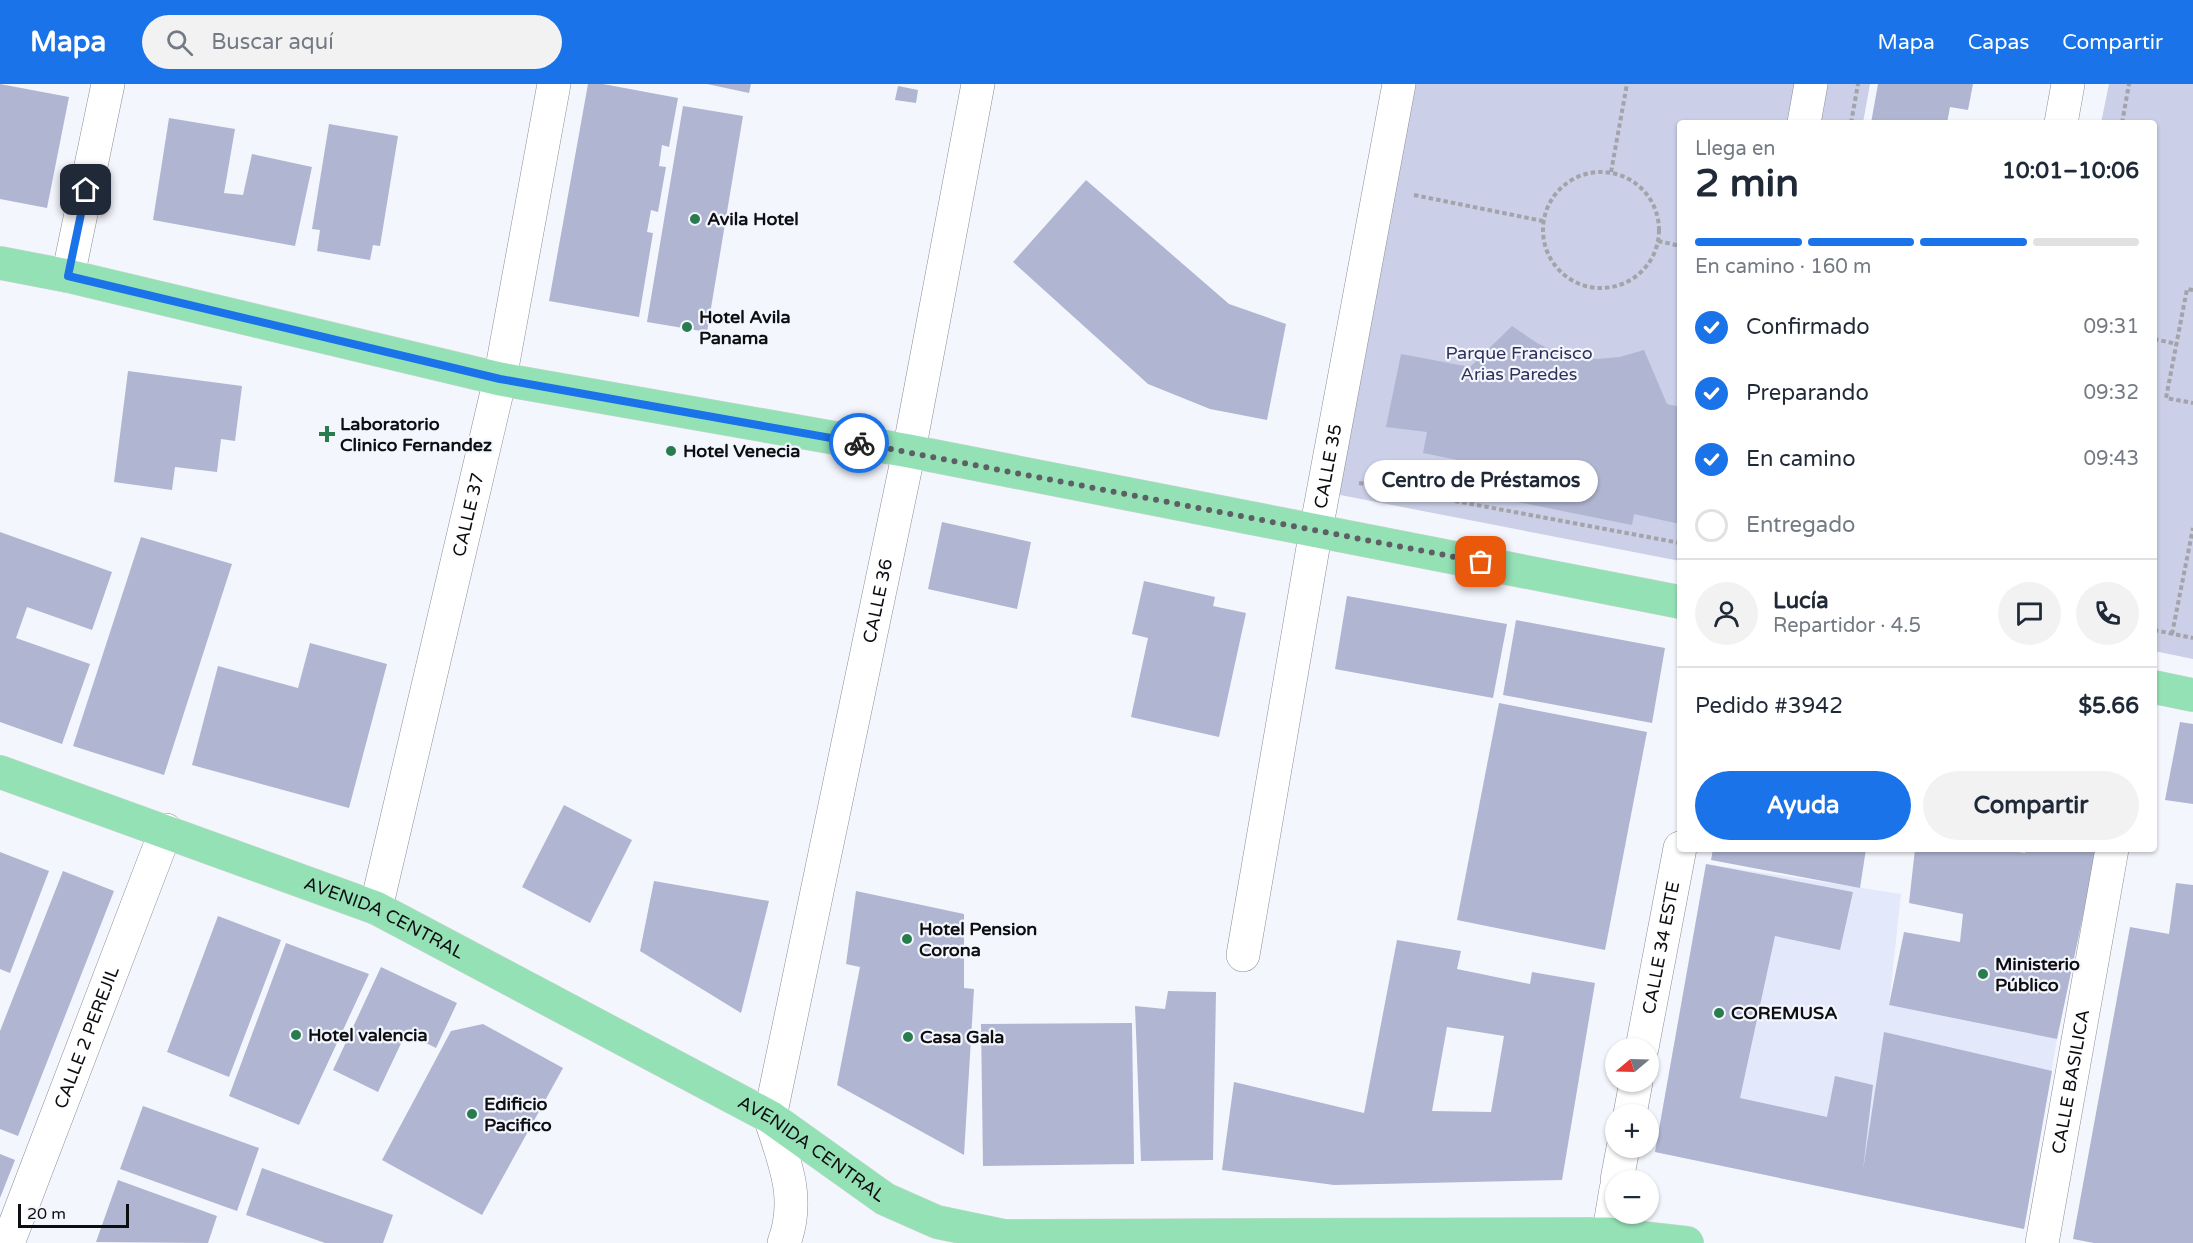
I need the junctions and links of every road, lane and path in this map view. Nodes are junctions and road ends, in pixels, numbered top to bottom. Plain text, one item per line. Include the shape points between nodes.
1 (108, 84) edge
2 (554, 84) edge
3 (978, 84) edge
4 (1399, 84) edge
5 (1627, 84) edge
6 (1811, 84) edge
7 (1858, 84) edge
8 (2068, 84) edge
9 (2129, 84) edge
10 (1805, 120) edge
11 (1852, 120) edge
12 (2062, 120) edge
13 (2123, 120) edge
14 (1611, 172) junction
15 (1408, 194) dead end
16 (1543, 221) junction
17 (1658, 241) junction
18 (1677, 245) edge
19 (0, 263) edge
20 (68, 276) junction
21 (2193, 290) edge
22 (2157, 340) edge
23 (2177, 344) junction
24 (500, 379) junction
25 (2193, 404) edge
26 (909, 451) junction
27 (1355, 482) dead end
28 (2193, 528) edge
29 (1316, 530) junction
30 (1677, 542) edge
31 (1677, 601) edge
32 (2157, 631) edge
33 (2172, 634) junction
34 (2193, 638) edge
35 (2157, 688) edge
36 (2193, 695) edge
37 (0, 772) edge
38 (166, 831) junction
39 (1679, 852) edge
40 (2111, 852) edge
41 (376, 908) junction
42 (1242, 955) dead end
43 (1644, 1038) edge
44 (770, 1117) junction
45 (1610, 1224) edge
46 (1607, 1239) edge
47 (8, 1243) edge
48 (784, 1243) edge
49 (1687, 1243) edge
50 (2042, 1243) edge

1 - 20 street
2 - 24 street, CALLE 37
3 - 26 street, CALLE 36
4 - 29 street, CALLE 35
5 - 14 path
6 - 10 street
7 - 11 path
8 - 12 street
9 - 13 path
14 - 16 path via 1593,171 1574,177 1548,203
14 - 17 path via 1629,178 1654,205 1659,222
15 - 16 path
16 - 17 path via 1543,241 1550,260 1563,276 1581,286 1621,285 1638,275 1651,260
17 - 18 path
19 - 20 main road
20 - 24 main road
21 - 23 path via 2187,289
22 - 23 path
23 - 25 path via 2166,398
24 - 26 main road
24 - 41 street, CALLE 37
26 - 29 main road
26 - 44 street, CALLE 36
27 - 30 path
28 - 33 path
29 - 31 main road
29 - 42 street, CALLE 35
32 - 33 path
33 - 34 path
35 - 36 main road
37 - 38 main road, AVENIDA CENTRAL
38 - 41 main road, AVENIDA CENTRAL
38 - 47 street, CALLE 2 PEREJIL
39 - 43 street, CALLE 34 ESTE
40 - 50 street, CALLE BASILICA
41 - 44 main road, AVENIDA CENTRAL
44 - 46 main road, AVENIDA CENTRAL via 885,1199 937,1222 1004,1236
44 - 48 street via 791,1181 791,1223
45 - 46 street
46 - 49 main road, AVENIDA CENTRAL

